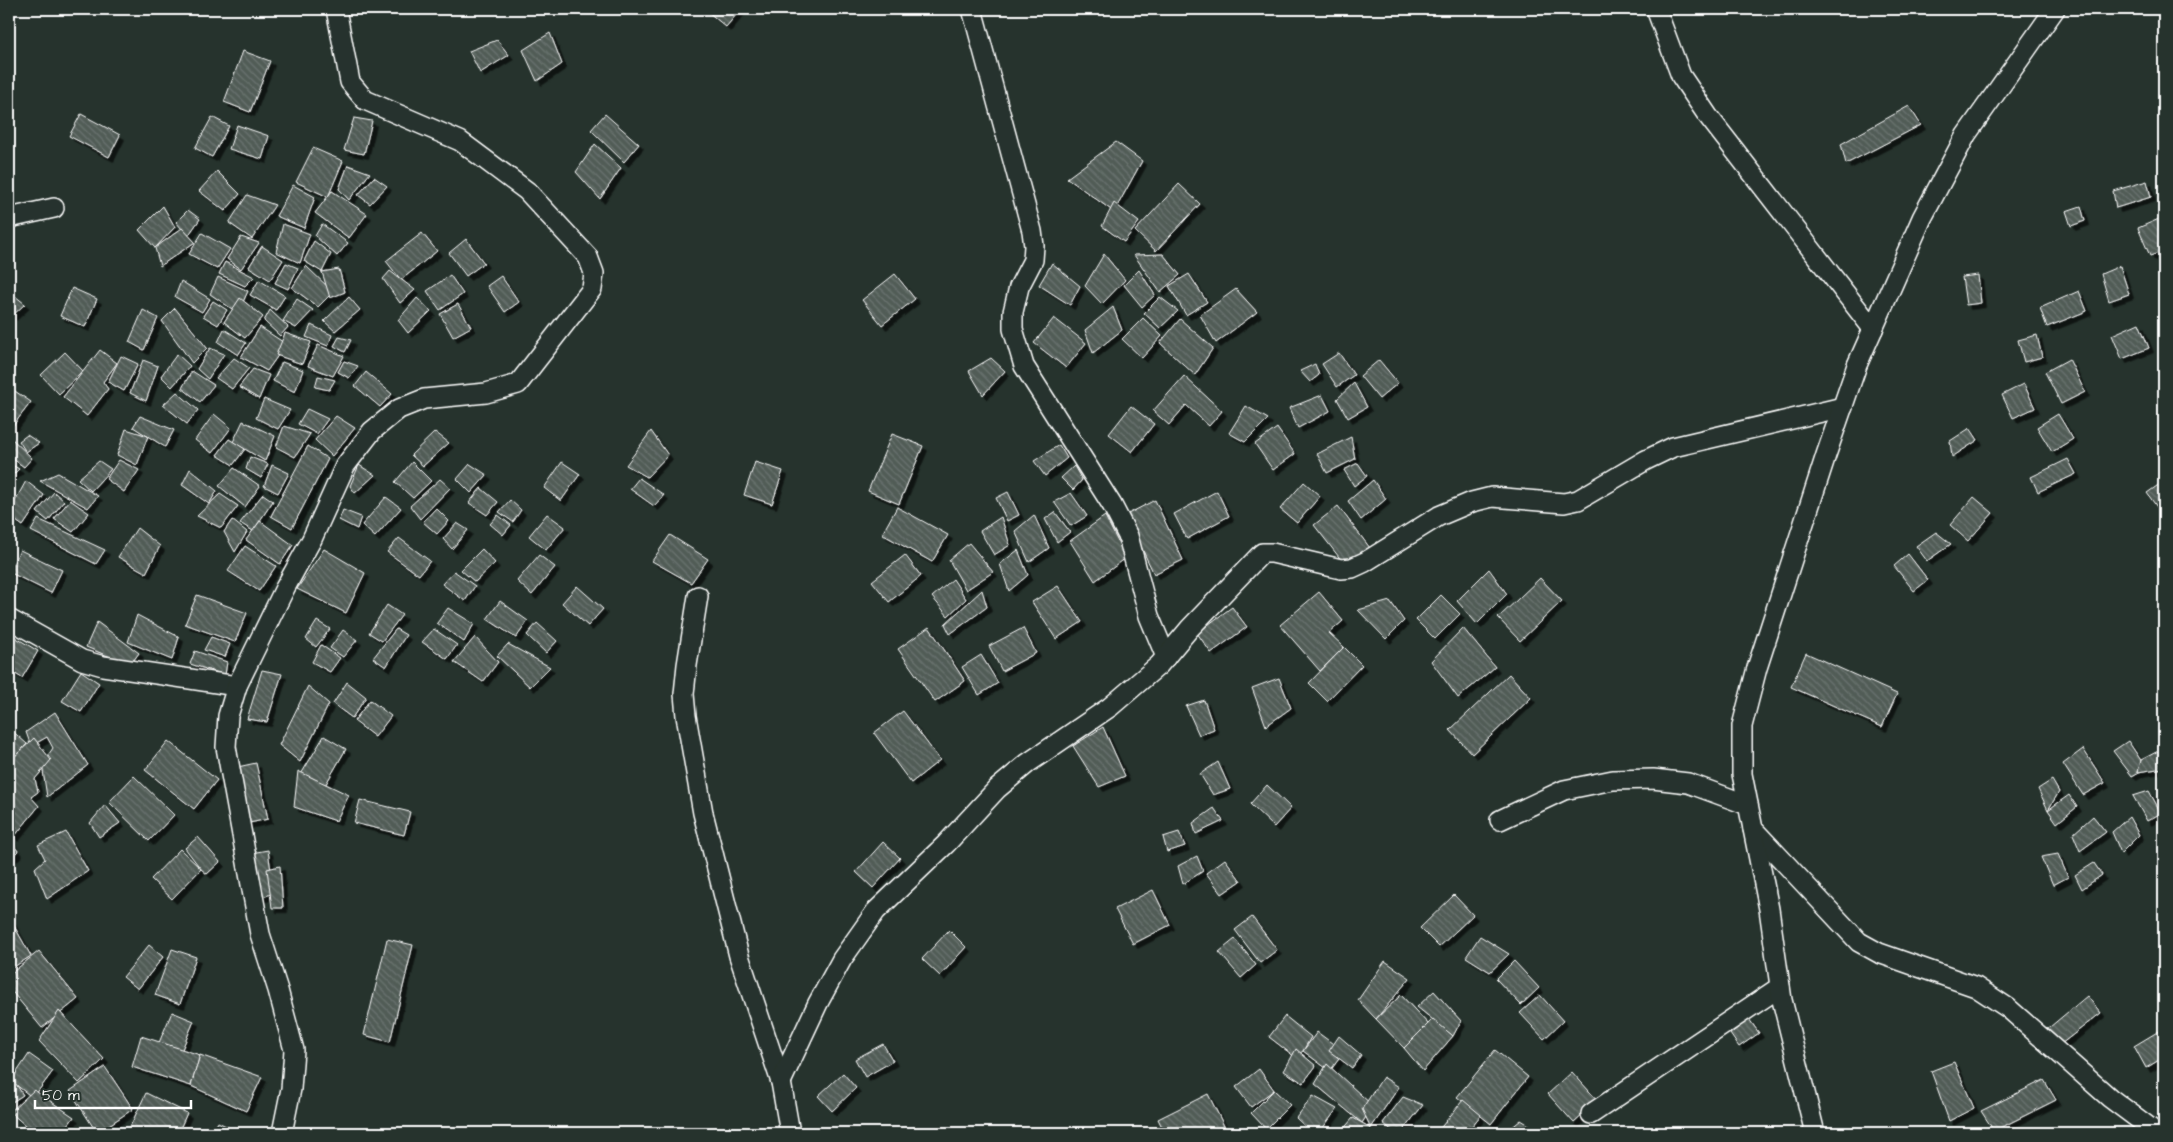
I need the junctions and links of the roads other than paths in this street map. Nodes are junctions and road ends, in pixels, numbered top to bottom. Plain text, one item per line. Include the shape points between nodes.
1 (336, 9) edge
2 (972, 9) edge
3 (1656, 9) edge
4 (2055, 9) edge
5 (54, 208) dead end
6 (9, 218) edge
7 (1873, 329) junction
8 (1843, 407) junction
9 (698, 596) dead end
10 (9, 619) edge
11 (1166, 657) junction
12 (237, 686) junction
13 (1748, 805) junction
14 (1500, 820) dead end
15 (1752, 828) junction
16 (1780, 987) junction
17 (781, 1082) junction
18 (1591, 1114) dead end
19 (282, 1133) edge
20 (790, 1133) edge
21 (1815, 1133) edge
22 (2157, 1133) edge

1 - 12 street via 350,82 365,100 460,141 527,191 588,257 594,273 592,289 518,384 486,393 424,399 399,409 372,431 345,466 312,539
2 - 11 street via 1032,231 1033,260 1019,287 1012,312 1013,329 1024,366 1112,505 1128,536 1149,616
3 - 7 street via 1681,76 1708,116
4 - 7 street via 1966,135 1922,218
5 - 6 street
7 - 8 street
8 - 11 street via 1673,447 1578,500 1564,503 1500,497 1472,502 1439,516 1352,568 1341,569 1262,553
8 - 13 street via 1756,668 1742,726 1742,774
9 - 17 street via 684,694 703,813 739,956
10 - 12 street via 82,660
11 - 17 street via 1110,707 1028,763 997,789 946,844 876,911 842,958
12 - 19 street via 228,716 226,746 260,934 294,1050 291,1090
13 - 14 street via 1688,784 1613,780 1564,790
13 - 15 street
15 - 16 street via 1769,908
15 - 22 street via 1859,942 1879,953 1976,987 2008,1008 2110,1098
16 - 18 street
16 - 21 street
17 - 20 street

